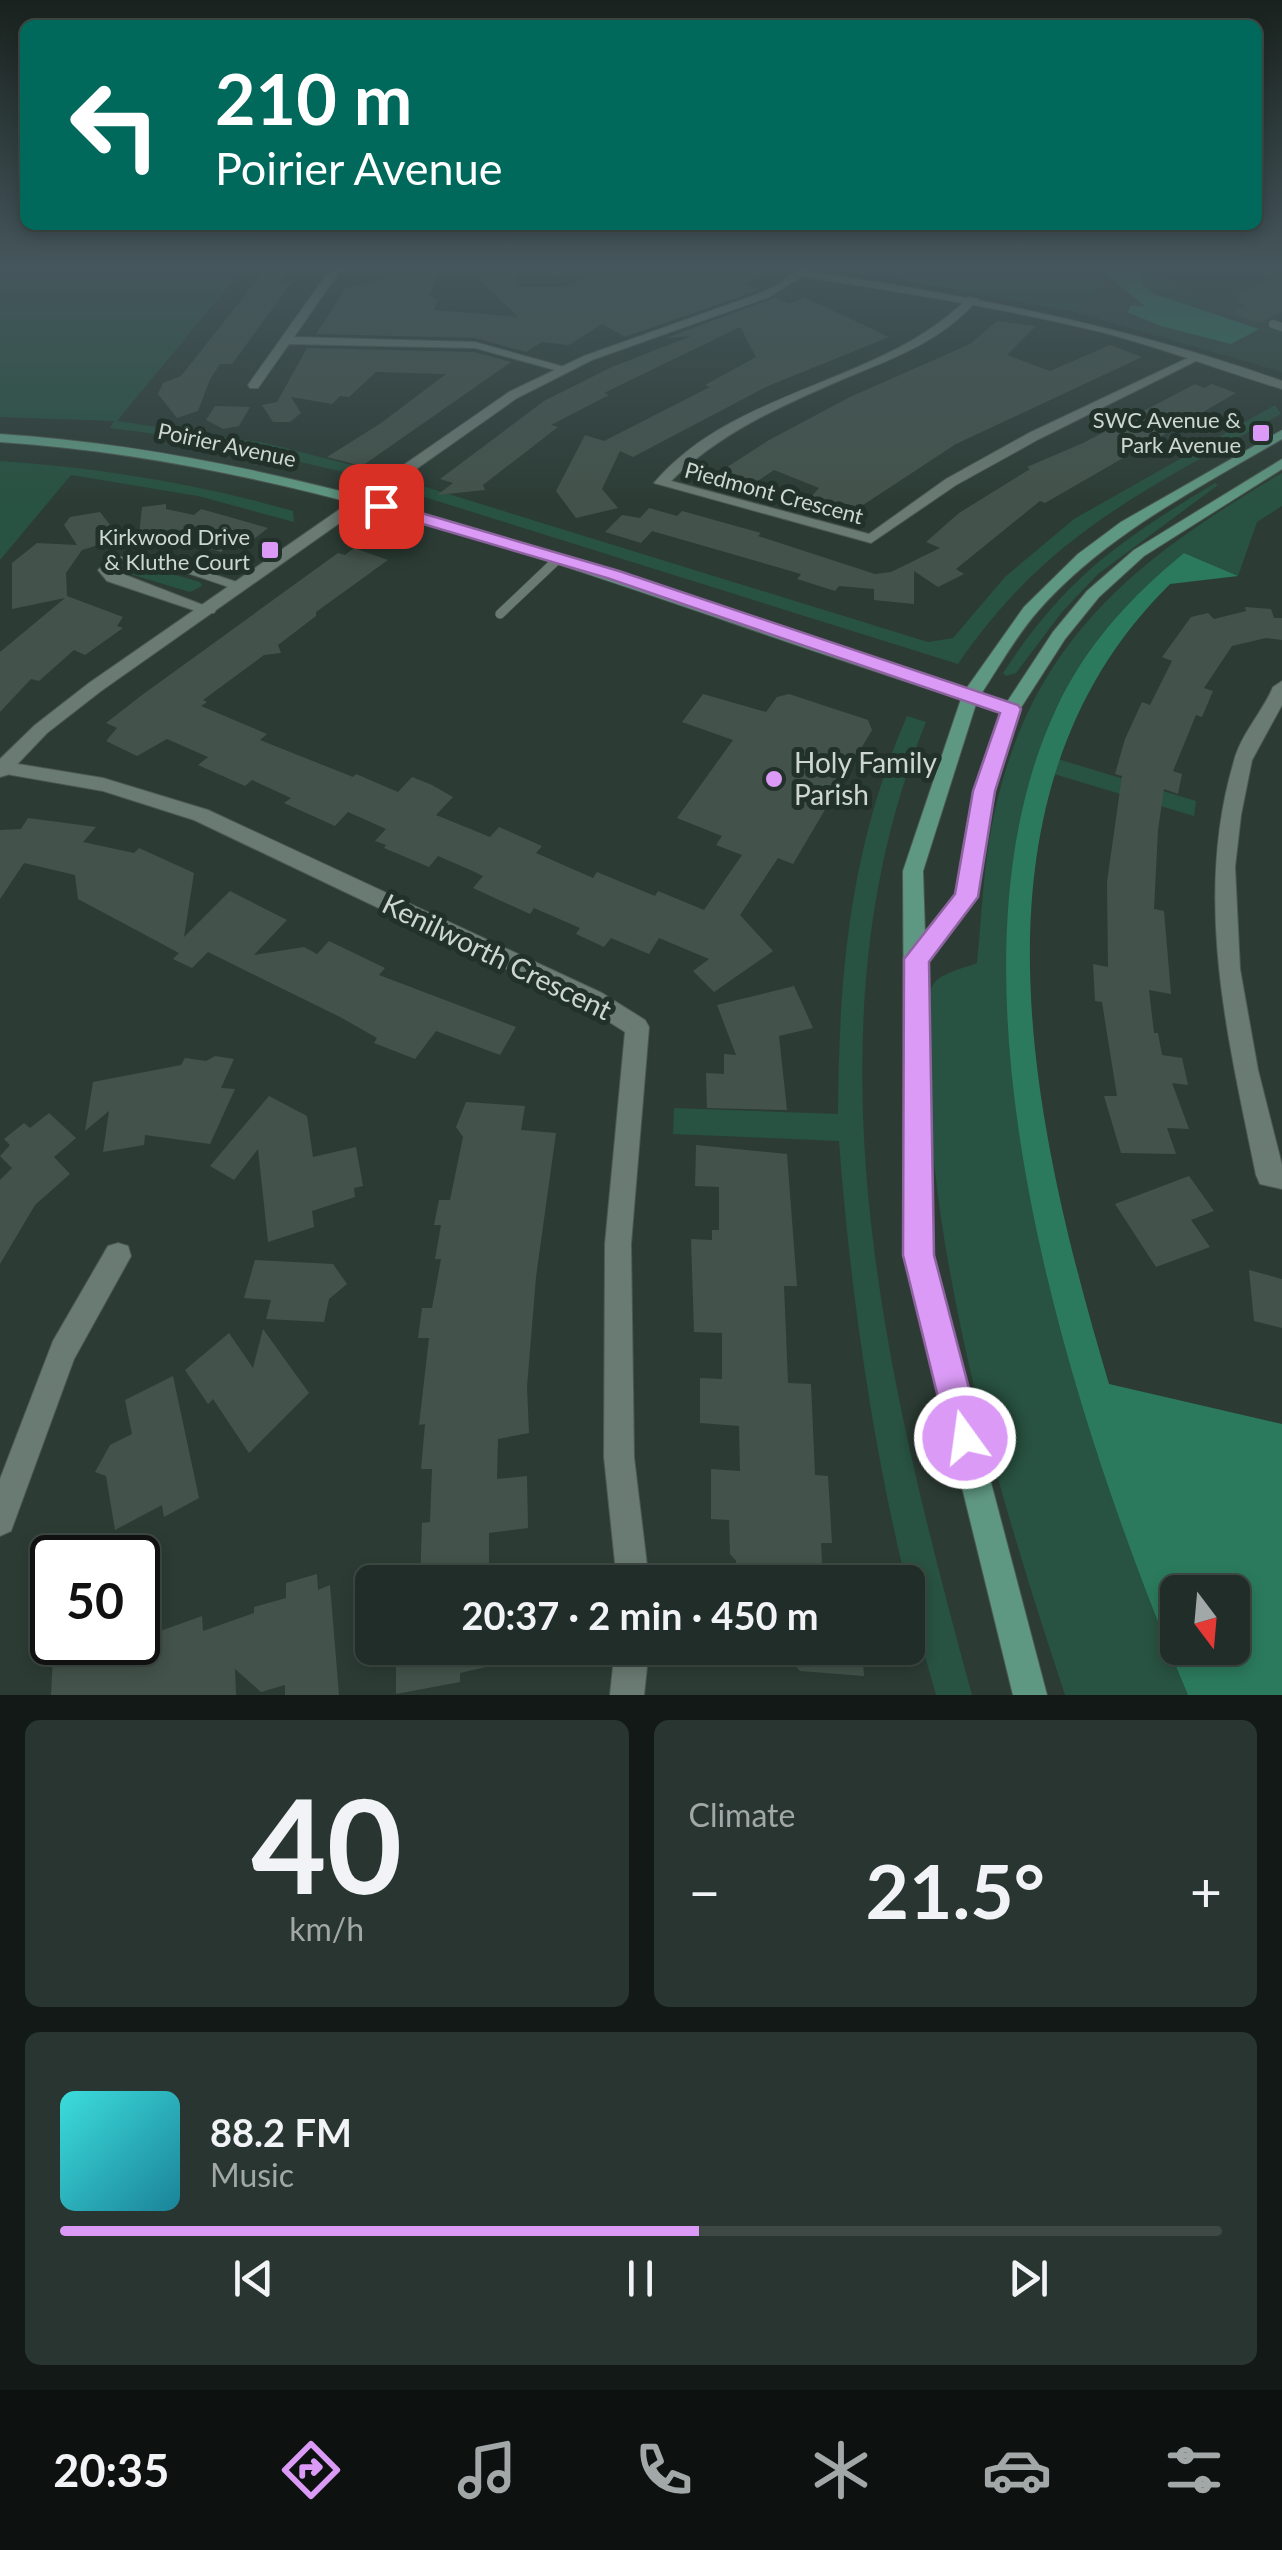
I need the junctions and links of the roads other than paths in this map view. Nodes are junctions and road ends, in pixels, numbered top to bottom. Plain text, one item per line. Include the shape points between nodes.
1 (281, 345) edge
2 (474, 345) edge
3 (628, 345) edge
4 (914, 345) edge
5 (1153, 345) edge
6 (1196, 358) junction
7 (562, 368) junction
8 (254, 385) dead end
9 (1282, 385) edge
10 (1282, 398) edge
11 (1282, 434) edge
12 (0, 438) edge
13 (1282, 464) edge
14 (362, 501) junction
15 (559, 558) junction
16 (241, 586) junction
17 (208, 610) junction
18 (500, 614) dead end
19 (970, 697) junction
20 (1280, 698) edge
21 (1011, 709) junction
22 (1, 769) edge
23 (917, 959) junction
24 (1282, 1177) edge
25 (118, 1256) dead end
26 (0, 1520) edge
27 (631, 1565) edge
28 (630, 1665) edge
29 (627, 1695) edge
30 (1030, 1695) edge

1 - 8 street
2 - 7 street
3 - 7 street
4 - 6 street, Piedmont Crescent via 730,432 661,483 871,539 1034,436
5 - 6 street
6 - 9 street
6 - 10 street
7 - 14 street
11 - 19 main road via 1083,557 1030,610
12 - 14 main road, Poirier Avenue via 204,460
13 - 21 main road via 1128,563 1058,636
14 - 15 main road, Poirier Avenue
14 - 16 street
15 - 18 lane
15 - 19 main road, Poirier Avenue
16 - 17 street
16 - 17 street via 135,558 117,560 106,570 112,578
17 - 22 street via 95,687
19 - 21 main road, Poirier Avenue
19 - 23 main road via 914,870
20 - 24 street via 1244,754 1232,799 1224,920 1230,1000 1269,1175
21 - 23 main road via 984,791 966,897
22 - 27 street, Kenilworth Crescent via 122,788 201,815 594,1000 637,1027 618,1244 620,1457
23 - 30 main road via 918,1255
25 - 26 street via 62,1351
28 - 29 street

